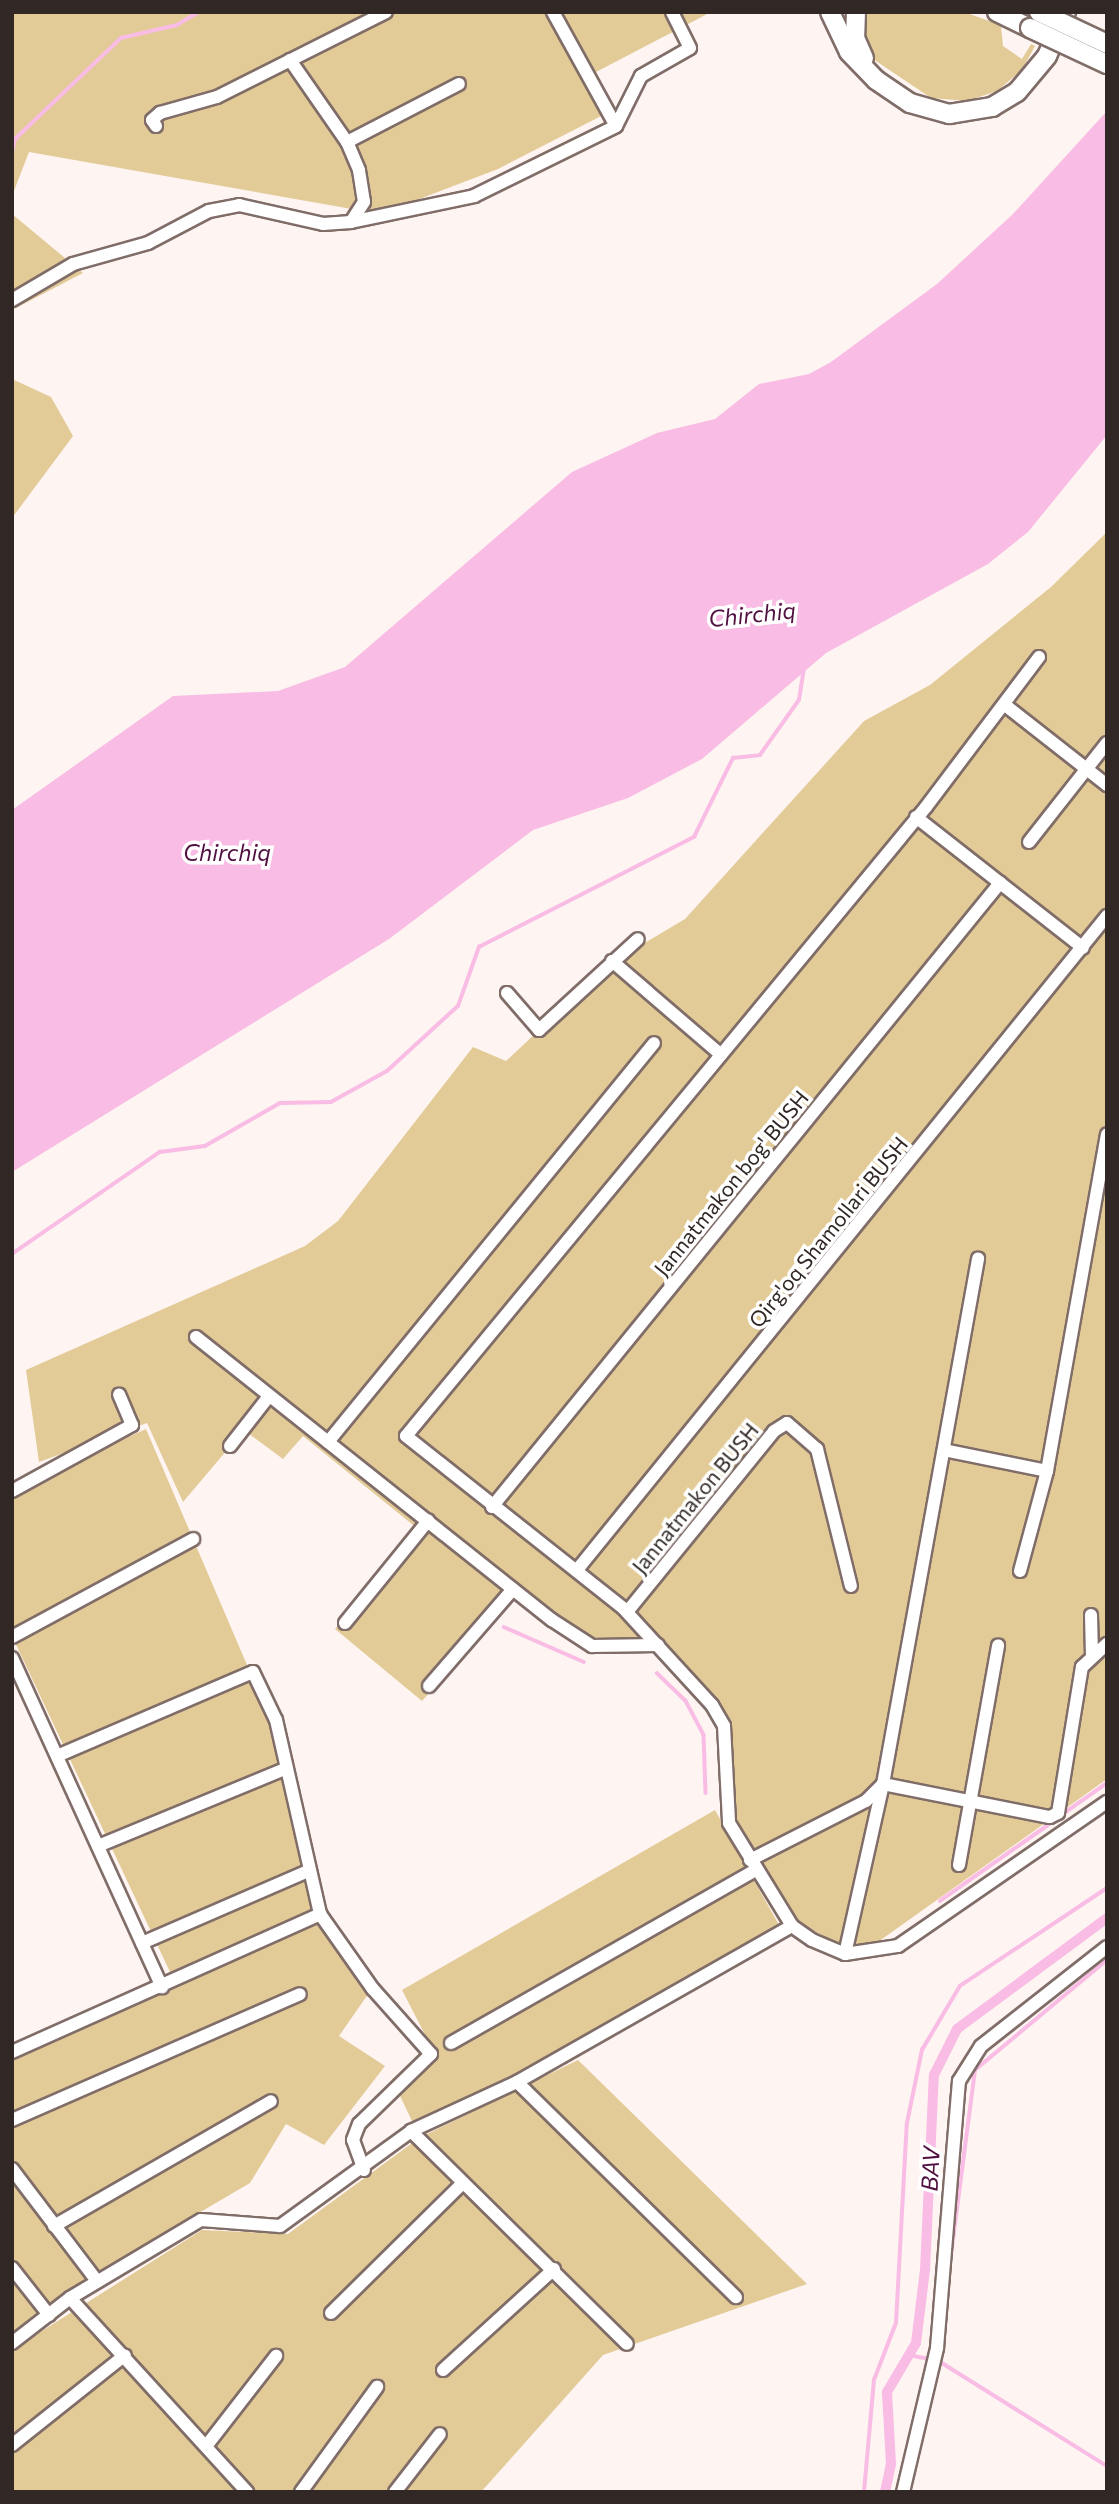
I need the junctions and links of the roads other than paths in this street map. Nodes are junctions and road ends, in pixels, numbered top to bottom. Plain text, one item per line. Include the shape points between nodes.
1 (386, 12) edge
2 (553, 12) edge
3 (673, 12) edge
4 (830, 12) edge
5 (856, 12) edge
6 (1066, 12) edge
7 (998, 13) edge
8 (1035, 20) edge
9 (1107, 44) edge
10 (290, 60) junction
11 (1107, 64) edge
12 (876, 80) junction
13 (459, 84) dead end
14 (156, 125) dead end
15 (616, 125) junction
16 (347, 142) junction
17 (351, 222) junction
18 (12, 300) edge
19 (1039, 657) dead end
20 (1005, 705) junction
21 (1107, 743) edge
22 (1087, 769) junction
23 (1107, 785) edge
24 (916, 817) junction
25 (1029, 842) dead end
26 (1000, 883) junction
27 (1107, 916) edge
28 (638, 939) dead end
29 (1083, 948) junction
30 (612, 961) junction
31 (507, 993) dead end
32 (654, 1043) dead end
33 (720, 1054) junction
34 (1107, 1134) edge
35 (978, 1259) dead end
36 (196, 1337) dead end
37 (119, 1395) dead end
38 (269, 1396) junction
39 (328, 1442) junction
40 (230, 1446) dead end
41 (944, 1450) junction
42 (1047, 1471) junction
43 (12, 1491) edge
44 (492, 1507) junction
45 (428, 1521) junction
46 (193, 1539) dead end
47 (577, 1570) junction
48 (1020, 1571) dead end
49 (851, 1586) dead end
50 (513, 1590) junction
51 (627, 1612) junction
52 (1091, 1615) dead end
53 (345, 1623) dead end
54 (12, 1637) edge
55 (1107, 1644) edge
56 (998, 1645) dead end
57 (658, 1646) junction
58 (1092, 1655) junction
59 (12, 1658) edge
60 (429, 1686) dead end
61 (57, 1756) junction
62 (287, 1768) junction
63 (883, 1784) junction
64 (1107, 1802) edge
65 (971, 1803) junction
66 (1058, 1813) junction
67 (1068, 1828) junction
68 (98, 1846) junction
69 (753, 1865) junction
70 (959, 1865) dead end
71 (308, 1871) junction
72 (320, 1914) junction
73 (792, 1926) junction
74 (142, 1943) junction
75 (1107, 1947) edge
76 (845, 1954) junction
77 (162, 1987) junction
78 (300, 1994) dead end
79 (451, 2043) dead end
80 (12, 2052) edge
81 (517, 2082) junction
82 (271, 2101) dead end
83 (12, 2120) edge
84 (411, 2130) junction
85 (12, 2169) edge
86 (363, 2170) junction
87 (462, 2184) junction
88 (54, 2226) junction
89 (12, 2268) edge
90 (554, 2269) junction
91 (97, 2281) junction
92 (736, 2297) dead end
93 (70, 2298) junction
94 (331, 2313) dead end
95 (49, 2315) junction
96 (12, 2343) edge
97 (627, 2344) dead end
98 (125, 2355) junction
99 (276, 2356) dead end
100 (443, 2370) dead end
101 (377, 2387) dead end
102 (440, 2434) dead end
103 (12, 2445) edge
104 (207, 2445) junction
105 (247, 2492) edge
106 (301, 2492) edge
107 (395, 2492) edge
108 (903, 2492) edge

1 - 10 street
2 - 15 street
3 - 15 street via 690,48 641,76
4 - 12 highway via 849,52
5 - 12 highway via 857,46
6 - 12 highway via 1038,69 992,107 936,112
7 - 8 highway
8 - 9 highway, bridge
8 - 11 highway, bridge
10 - 14 street via 217,97 160,113 152,120
10 - 16 street
13 - 16 street
15 - 17 street via 474,196
16 - 17 street via 364,202
17 - 18 street via 323,224 239,205 209,211 148,243 73,264
19 - 20 street
20 - 22 street
20 - 24 street
21 - 22 street
22 - 23 street
22 - 25 street
24 - 26 street
24 - 33 street
26 - 29 street
26 - 44 street, Jannatmakon bog' BUSH
27 - 29 street, Qirg'oq Shamollari BUSH
28 - 30 street
29 - 47 street, Qirg'oq Shamollari BUSH
30 - 31 street via 539,1030
30 - 33 street
32 - 39 street
33 - 44 street via 406,1436
34 - 42 street
35 - 41 street
36 - 38 street
37 - 43 street via 132,1425
38 - 39 street
38 - 40 street
39 - 45 street
41 - 42 street
41 - 63 street
42 - 48 street
44 - 47 street
45 - 50 street
45 - 53 street
46 - 54 street
47 - 51 street
49 - 51 street, Jannatmakon BUSH via 817,1449 787,1423 774,1431
50 - 57 street via 592,1646
50 - 60 street
51 - 57 street
52 - 58 street
55 - 58 street
56 - 65 street
57 - 69 street via 724,1726 726,1813
58 - 66 street via 1082,1667
59 - 61 street
61 - 62 street via 253,1672 276,1720
61 - 68 street
62 - 68 street
62 - 71 street
63 - 65 street
63 - 69 street via 866,1801
63 - 76 street
64 - 67 street
65 - 66 street via 1050,1817
65 - 70 street
66 - 67 street
67 - 76 street via 898,1946
68 - 74 street
69 - 73 street
69 - 79 street
71 - 72 street
71 - 74 street
72 - 77 street
72 - 86 street via 373,1990 431,2054 359,2124 353,2140
73 - 76 street
73 - 81 street
74 - 77 street
75 - 108 street via 990,2037 959,2081 937,2348
77 - 80 street
78 - 83 street
81 - 84 street
81 - 92 street
82 - 88 street
84 - 86 street
84 - 87 street
85 - 88 street
86 - 91 street via 280,2226 201,2220
87 - 90 street
87 - 94 street
88 - 91 street
89 - 95 street
90 - 97 street
90 - 100 street
91 - 93 street
93 - 95 street
93 - 98 street
95 - 96 street
98 - 103 street
98 - 104 street
99 - 104 street
101 - 106 street
102 - 107 street
104 - 105 street

